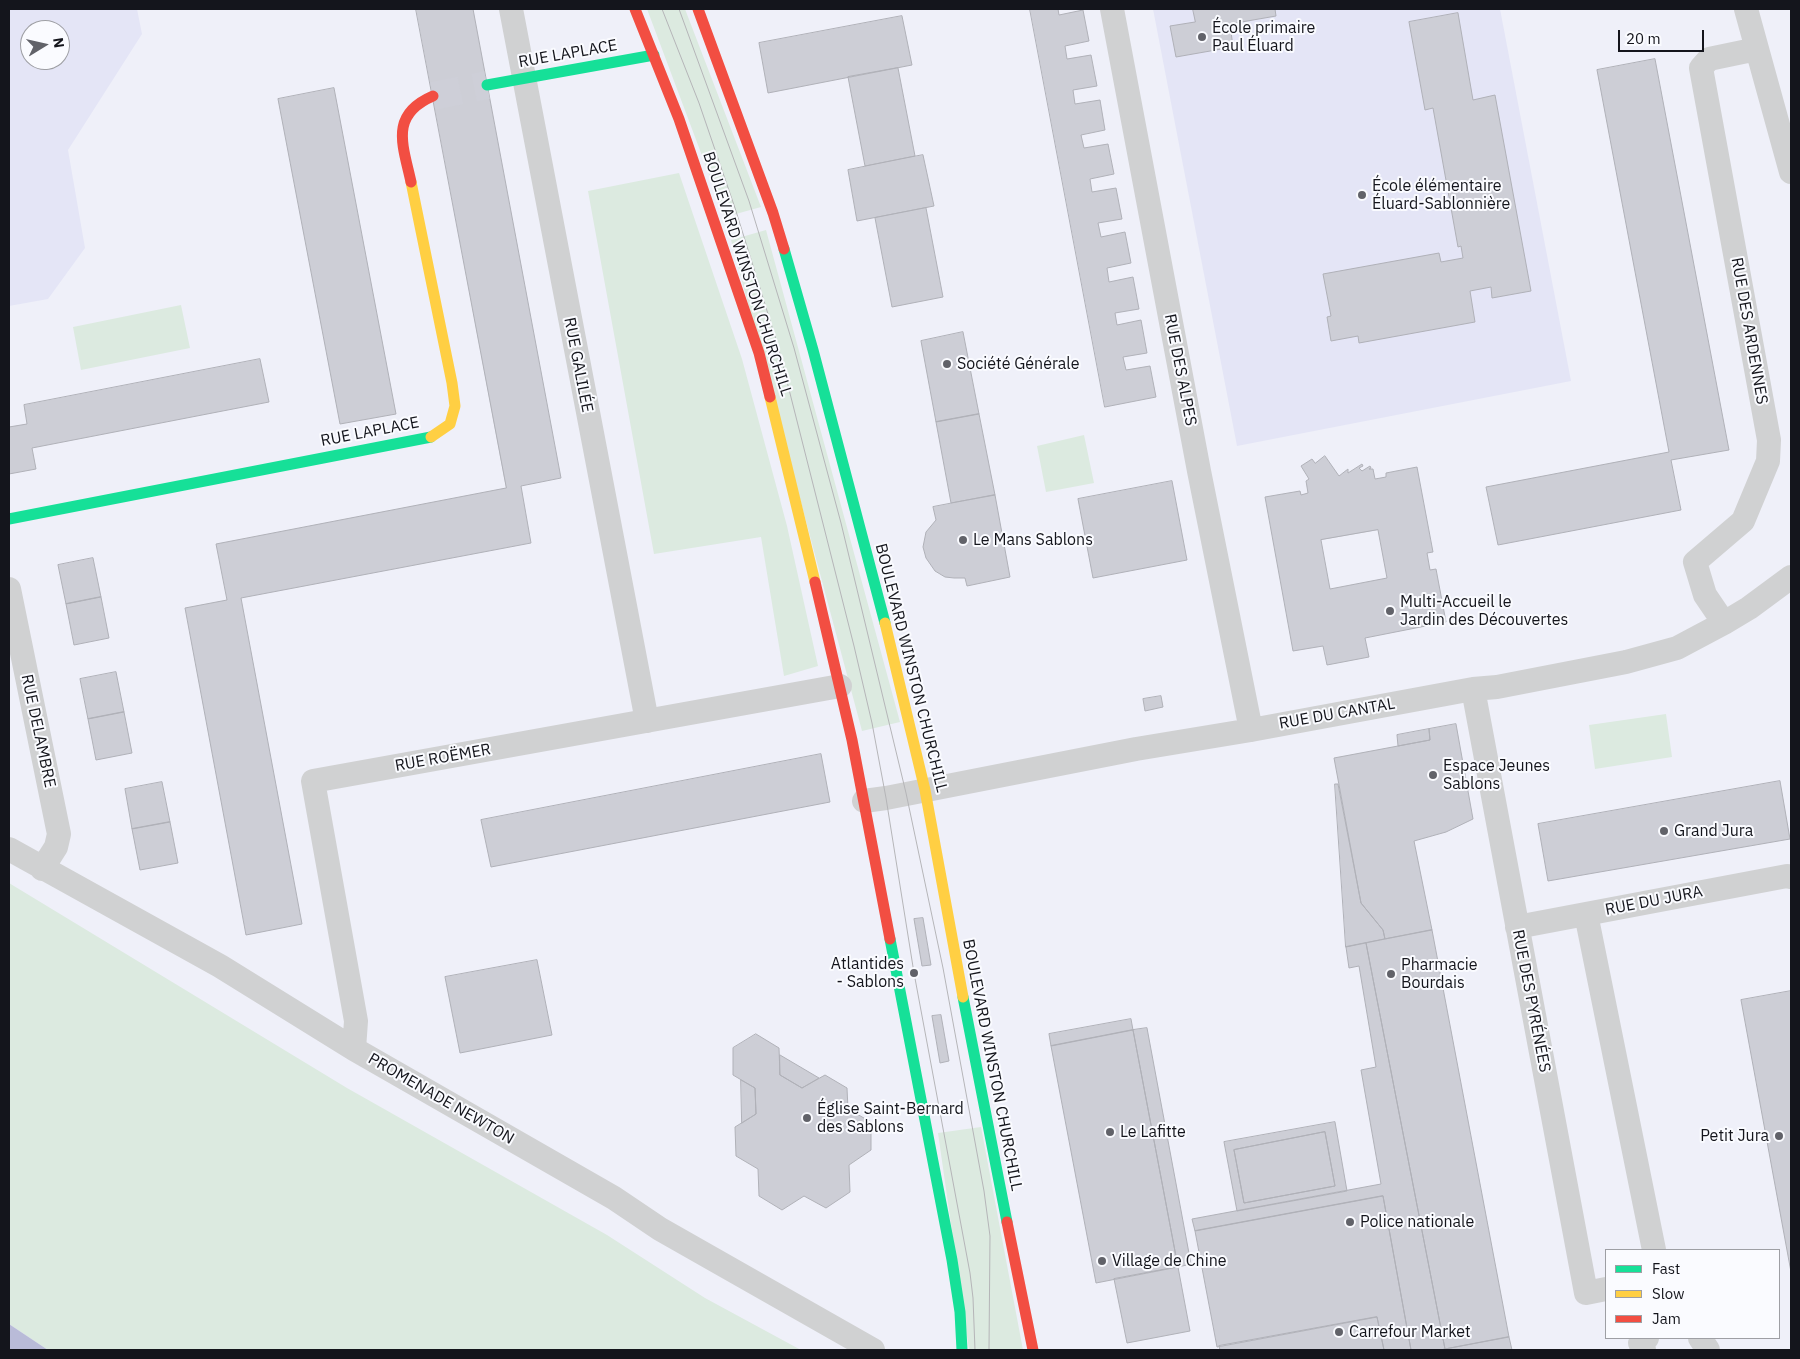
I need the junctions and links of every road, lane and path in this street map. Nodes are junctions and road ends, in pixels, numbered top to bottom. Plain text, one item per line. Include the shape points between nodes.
1 (511, 9) edge
2 (635, 9) edge
3 (698, 9) edge
4 (1112, 9) edge
5 (1746, 9) edge
6 (1757, 49) junction
7 (654, 55) junction
8 (524, 78) junction
9 (487, 85) tunnel mouth
10 (433, 96) tunnel mouth
11 (1791, 172) edge
12 (9, 519) edge
13 (1791, 577) edge
14 (9, 589) edge
15 (1724, 623) junction
16 (840, 686) junction
17 (1473, 689) junction
18 (647, 721) junction
19 (1251, 730) junction
20 (925, 790) junction
21 (864, 801) junction
22 (9, 849) edge
23 (42, 869) junction
24 (1791, 877) edge
25 (1586, 914) junction
26 (1517, 928) junction
27 (354, 1049) junction
28 (1654, 1249) edge
29 (1605, 1289) edge
30 (1646, 1339) edge
31 (1701, 1339) edge
32 (873, 1350) edge
33 (962, 1350) edge
34 (1032, 1350) edge
35 (1644, 1350) edge
36 (1708, 1350) edge

1 - 8 street, RUE GALILÉE
2 - 7 street, BOULEVARD WINSTON CHURCHILL
3 - 20 street, BOULEVARD WINSTON CHURCHILL via 773,213 854,504
4 - 19 street, RUE DES ALPES
5 - 6 street
6 - 11 street
6 - 15 street, RUE DES ARDENNES via 1709,59 1701,68 1769,440 1768,461 1743,521 1695,562 1705,594
7 - 8 street, RUE LAPLACE
7 - 16 street, BOULEVARD WINSTON CHURCHILL via 680,119 759,353
8 - 9 street, RUE LAPLACE
8 - 18 street, RUE GALILÉE
10 - 12 street, RUE LAPLACE via 414,103 401,136 452,384 455,406 450,424 434,436
13 - 15 street, RUE DU CANTAL
14 - 23 street, RUE DELAMBRE via 59,834 56,847
15 - 17 street, RUE DU CANTAL via 1676,648 1626,662
16 - 18 street, RUE ROËMER
16 - 21 street, BOULEVARD WINSTON CHURCHILL
17 - 19 street, RUE DU CANTAL
17 - 26 street, RUE DES PYRÉNÉES
18 - 27 street, RUE ROËMER via 313,781 356,1021
19 - 20 street, RUE DU CANTAL
20 - 21 street, RUE DU CANTAL
20 - 34 street, BOULEVARD WINSTON CHURCHILL via 968,1032
21 - 33 street, BOULEVARD WINSTON CHURCHILL via 952,1260
22 - 23 street, PROMENADE NEWTON
23 - 27 street, PROMENADE NEWTON via 220,966
24 - 25 street, RUE DU JURA
25 - 26 street, RUE DU JURA
25 - 28 street
26 - 29 street, RUE DES PYRÉNÉES via 1586,1293
27 - 32 street, PROMENADE NEWTON
30 - 35 street via 1640,1343
31 - 36 street

